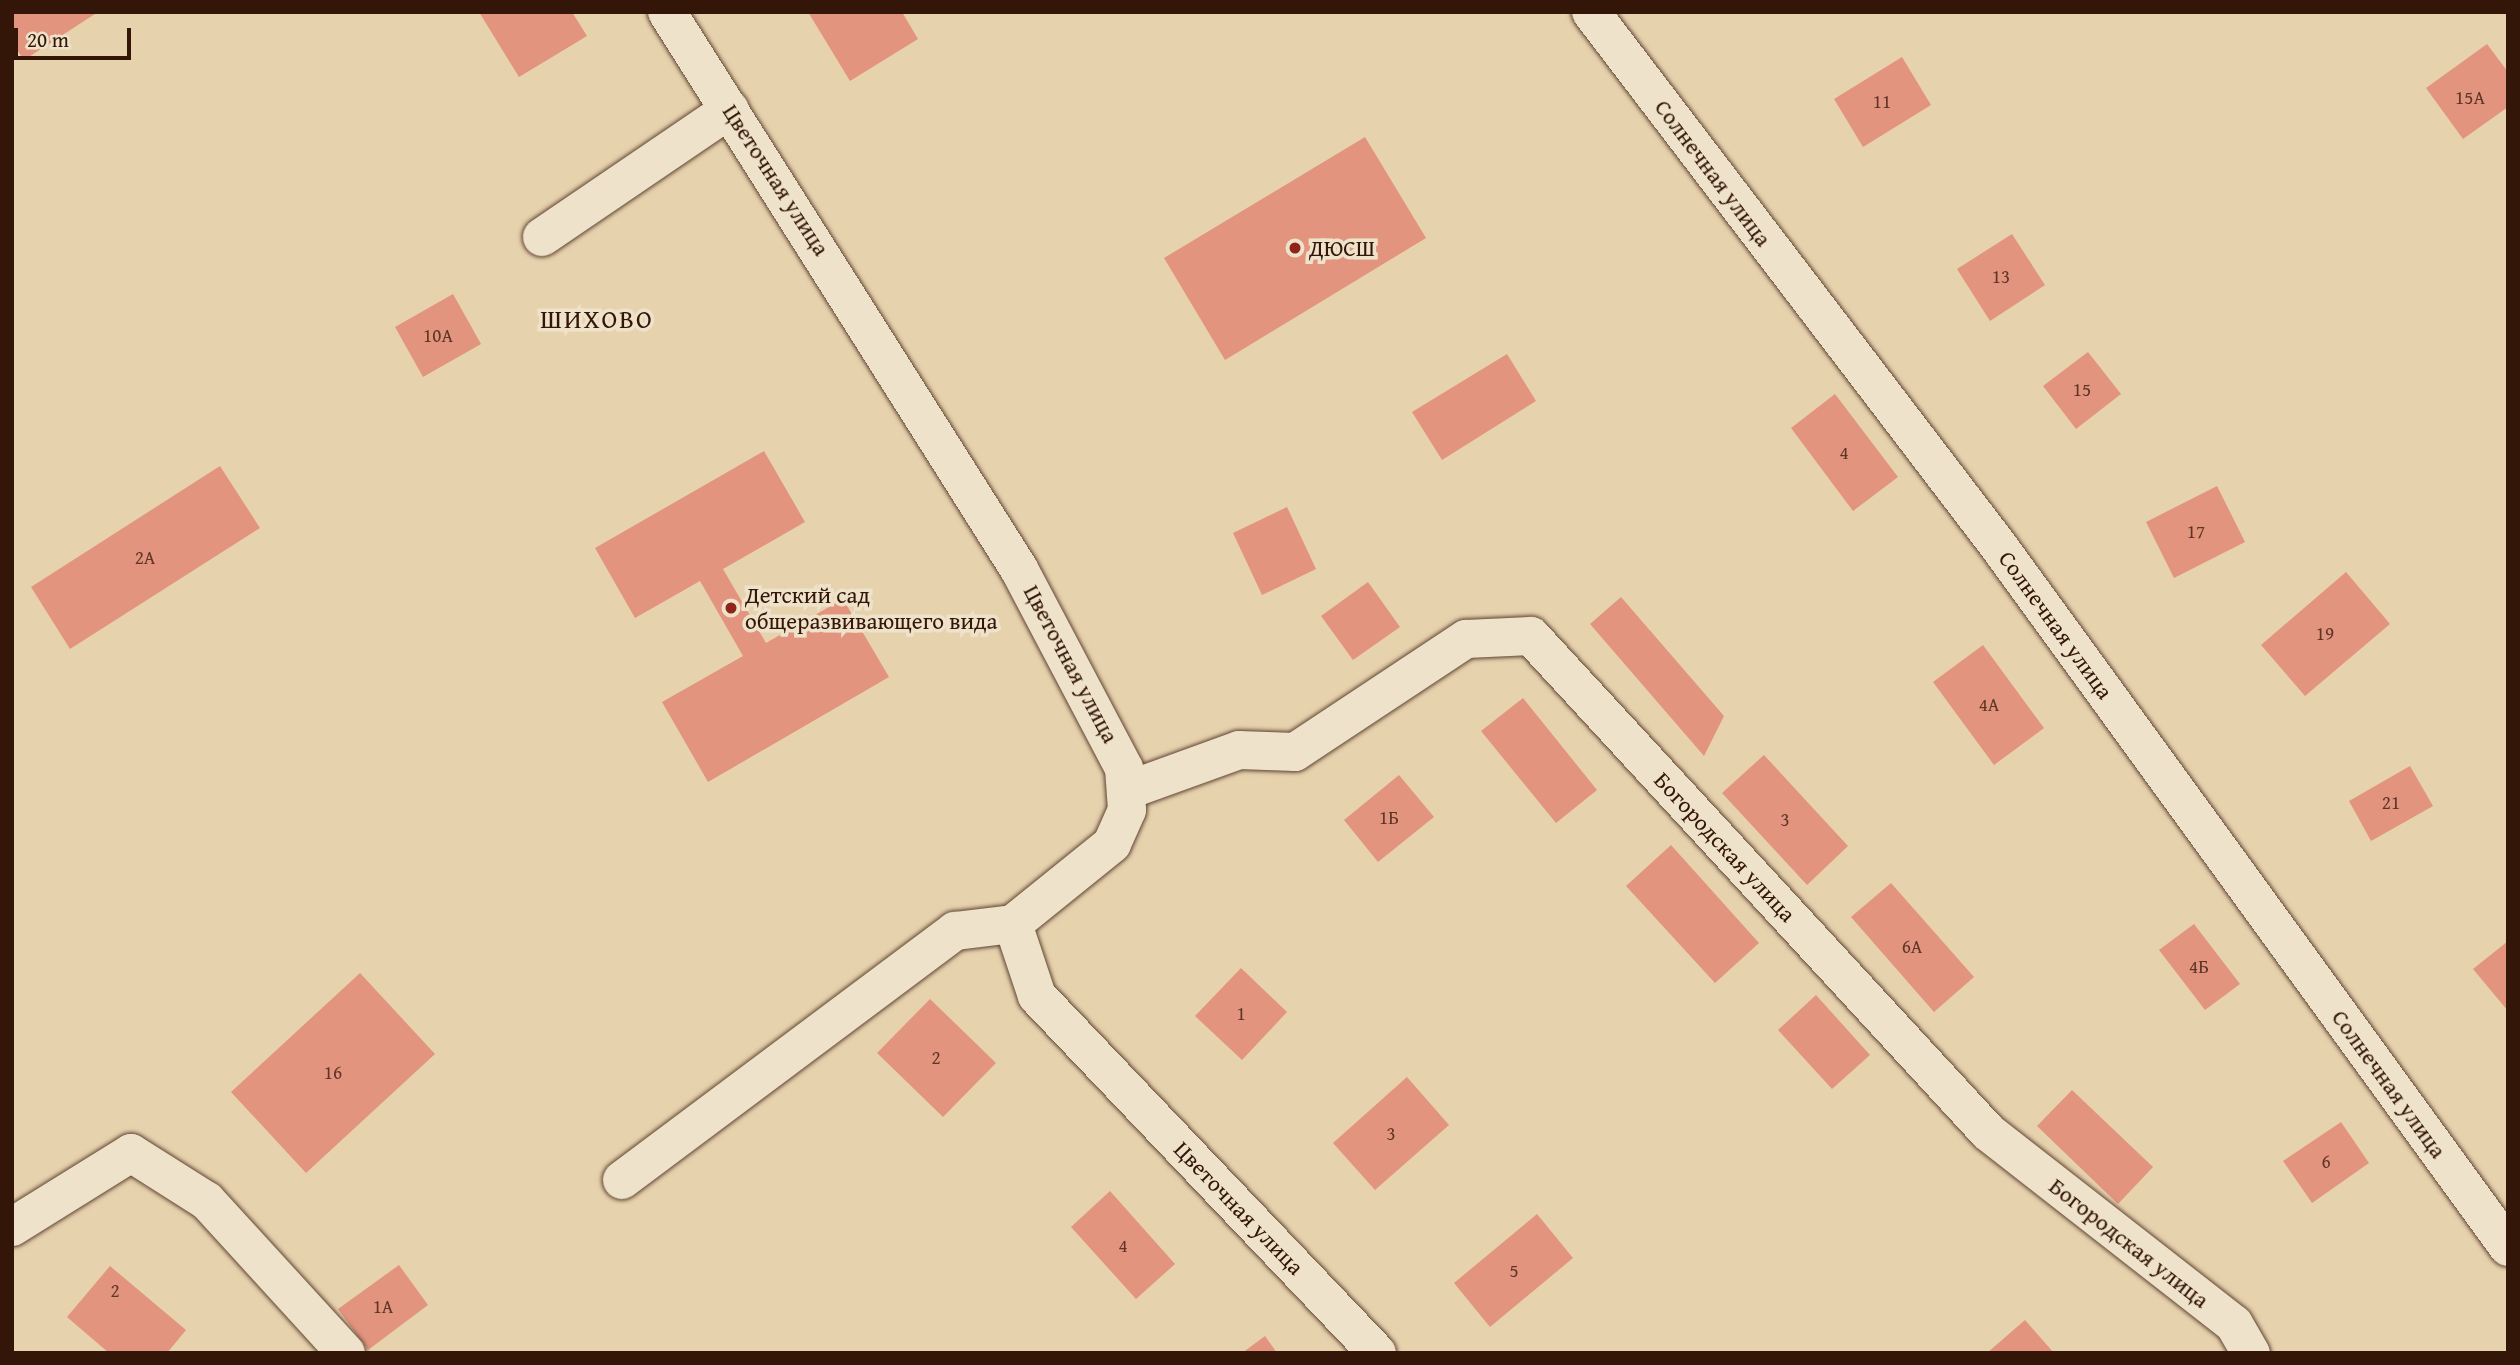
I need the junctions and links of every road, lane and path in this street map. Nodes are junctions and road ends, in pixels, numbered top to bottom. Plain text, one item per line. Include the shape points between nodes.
1 (667, 12) edge
2 (1591, 12) edge
3 (730, 109) junction
4 (542, 237) dead end
5 (1126, 791) junction
6 (1013, 924) junction
7 (622, 1180) dead end
8 (12, 1227) edge
9 (2508, 1247) edge
10 (346, 1353) edge
11 (1377, 1353) edge
12 (2251, 1353) edge

1 - 3 street, Цветочная улица
2 - 9 street, Солнечная улица via 2000,548
3 - 4 street
3 - 5 street, Цветочная улица via 1019,569 1103,717 1124,768
5 - 6 street, Цветочная улица via 1127,810 1112,844
5 - 12 street, Богородская улица via 1239,750 1295,752 1466,639 1531,636 1988,1132 2234,1324
6 - 7 street via 954,931
6 - 11 street, Цветочная улица via 1037,996
8 - 10 street via 131,1153 208,1200

